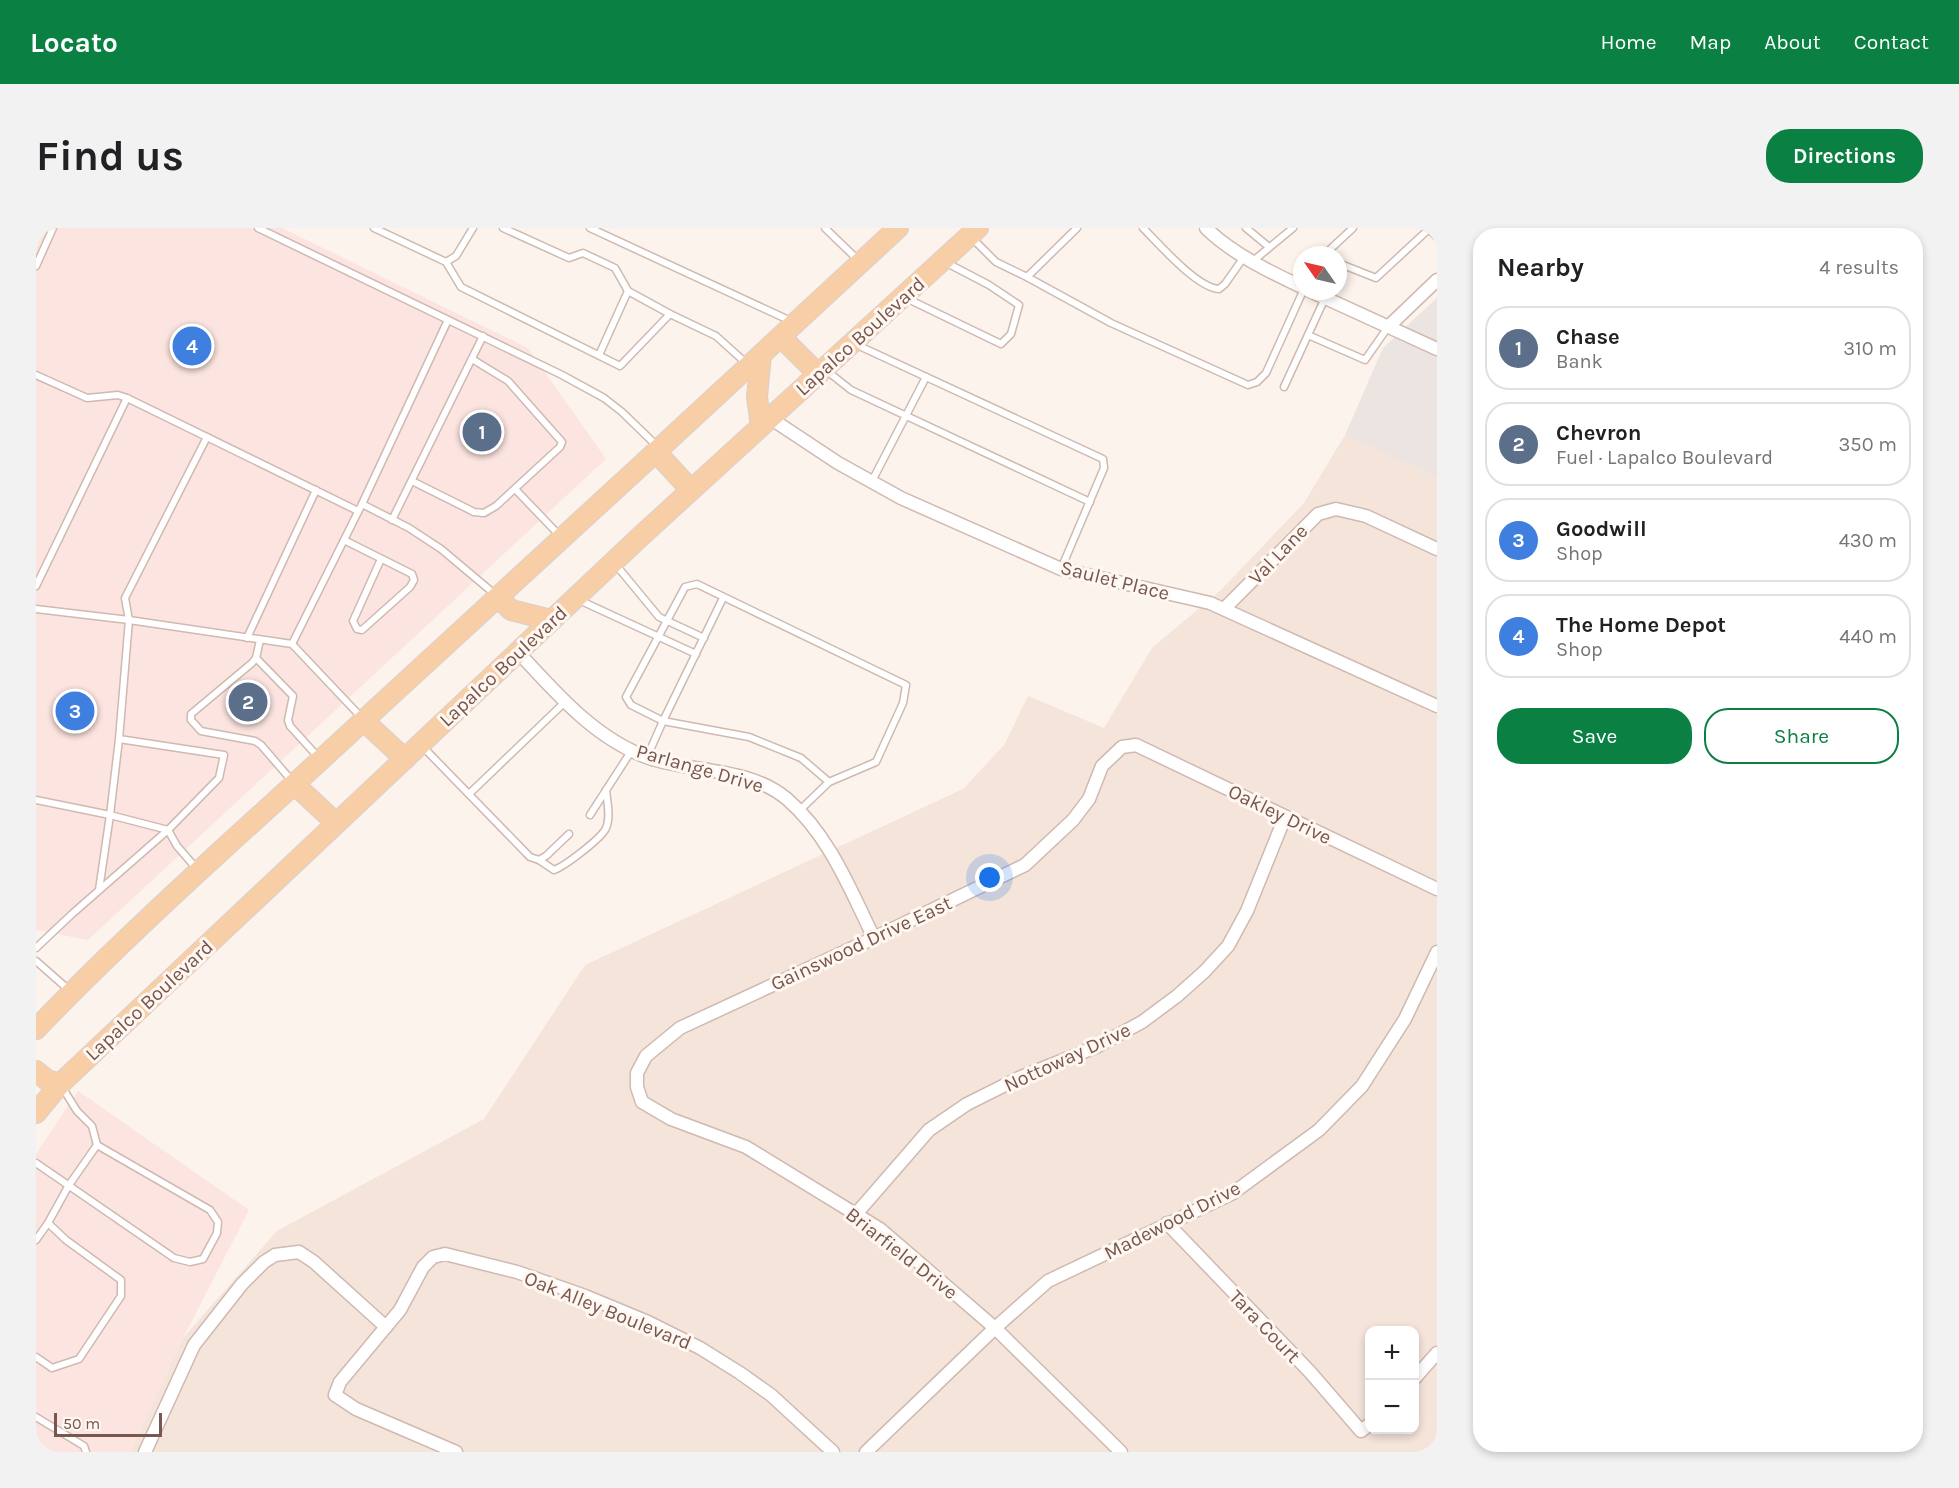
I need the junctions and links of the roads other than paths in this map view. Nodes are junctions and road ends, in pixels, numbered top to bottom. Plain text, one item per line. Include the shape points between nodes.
1 (52, 228) edge
2 (258, 228) edge
3 (374, 228) edge
4 (473, 228) edge
5 (503, 228) edge
6 (590, 228) edge
7 (825, 228) edge
8 (898, 228) edge
9 (1077, 228) edge
10 (1143, 228) edge
11 (1206, 228) edge
12 (1246, 228) edge
13 (1293, 228) edge
14 (1353, 228) edge
15 (1429, 228) edge
16 (973, 230) edge
17 (1437, 237) edge
18 (1334, 246) edge
19 (1269, 247) junction
20 (1249, 259) junction
21 (942, 261) junction
22 (446, 262) junction
23 (861, 263) junction
24 (36, 266) edge
25 (1347, 267) edge
26 (1027, 277) junction
27 (1437, 280) edge
28 (1293, 284) edge
29 (628, 291) junction
30 (903, 296) junction
31 (1297, 300) edge
32 (1324, 300) edge
33 (1329, 300) edge
34 (670, 314) junction
35 (448, 320) junction
36 (1388, 327) junction
37 (789, 330) junction
38 (1308, 335) junction
39 (483, 336) junction
40 (852, 343) junction
41 (1437, 349) edge
42 (599, 355) junction
43 (472, 359) junction
44 (755, 361) junction
45 (821, 371) junction
46 (36, 375) edge
47 (926, 377) junction
48 (1284, 387) dead end
49 (127, 398) junction
50 (907, 415) junction
51 (766, 422) junction
52 (207, 437) junction
53 (658, 451) junction
54 (412, 481) junction
55 (872, 482) junction
56 (515, 489) junction
57 (316, 490) junction
58 (691, 490) junction
59 (1090, 502) junction
60 (360, 508) junction
61 (392, 520) junction
62 (562, 538) junction
63 (344, 540) junction
64 (1437, 549) edge
65 (381, 559) junction
66 (614, 562) junction
67 (1061, 569) junction
68 (36, 586) edge
69 (498, 597) junction
70 (575, 598) junction
71 (723, 598) junction
72 (36, 609) edge
73 (1224, 609) junction
74 (129, 620) junction
75 (551, 620) junction
76 (666, 620) junction
77 (658, 636) junction
78 (247, 638) junction
79 (704, 638) junction
80 (260, 640) junction
81 (292, 644) junction
82 (518, 652) junction
83 (696, 654) junction
84 (256, 658) junction
85 (565, 702) junction
86 (1437, 706) edge
87 (364, 721) junction
88 (663, 721) junction
89 (119, 739) junction
90 (420, 744) junction
91 (1122, 747) joint
92 (632, 750) junction
93 (646, 757) junction
94 (405, 759) junction
95 (321, 760) junction
96 (829, 782) junction
97 (294, 784) junction
98 (606, 790) junction
99 (469, 794) junction
100 (36, 800) edge
101 (798, 811) junction
102 (110, 814) junction
103 (590, 815) dead end
104 (1285, 817) junction
105 (336, 824) junction
106 (168, 830) junction
107 (569, 834) dead end
108 (539, 860) junction
109 (198, 871) junction
110 (1437, 889) edge
111 (99, 890) junction
112 (874, 938) junction
113 (36, 948) edge
114 (1437, 952) edge
115 (36, 961) edge
116 (72, 993) junction
117 (41, 1024) edge
118 (36, 1048) edge
119 (36, 1071) edge
120 (637, 1073) joint
121 (60, 1084) junction
122 (36, 1113) edge
123 (97, 1145) junction
124 (36, 1163) edge
125 (69, 1185) junction
126 (856, 1214) junction
127 (48, 1222) junction
128 (1167, 1223) junction
129 (36, 1240) edge
130 (386, 1327) junction
131 (995, 1328) junction
132 (1437, 1353) edge
133 (36, 1357) edge
134 (1419, 1373) edge
135 (36, 1417) edge
136 (1365, 1428) edge
137 (86, 1452) edge
138 (145, 1452) edge
139 (456, 1452) edge
140 (833, 1452) edge
141 (866, 1452) edge
142 (1121, 1452) edge

1 - 24 lane
2 - 35 lane
3 - 22 lane
4 - 22 lane via 456,256
5 - 29 lane via 569,258 583,254 615,268
6 - 37 lane
7 - 23 lane
8 - 23 main road
9 - 26 lane
10 - 20 lane via 1179,265 1212,289 1219,289
11 - 20 street
12 - 19 lane
13 - 19 lane
14 - 18 lane
15 - 17 lane
15 - 25 lane via 1376,278
16 - 21 main road, Lapalco Boulevard
16 - 26 lane via 996,262
19 - 20 lane
20 - 28 street
21 - 30 main road, Lapalco Boulevard
21 - 30 lane via 1019,305 1011,334 1001,344
22 - 42 lane via 461,288
23 - 37 main road
26 - 31 lane via 1111,323 1248,385 1266,373
27 - 36 street
29 - 34 lane
29 - 42 lane
30 - 40 main road, Lapalco Boulevard
32 - 38 lane
33 - 36 street
34 - 42 lane via 620,366
34 - 44 lane via 716,336
35 - 39 lane
35 - 60 lane
36 - 38 lane via 1365,360
36 - 41 street
37 - 44 main road
37 - 45 main road
38 - 48 lane
39 - 43 lane
39 - 53 lane via 604,398
40 - 45 main road, Lapalco Boulevard
40 - 47 lane
43 - 54 lane
43 - 56 lane via 507,381 562,442
44 - 51 main road via 757,397
44 - 53 main road
45 - 50 lane via 851,390
45 - 51 main road, Lapalco Boulevard
46 - 49 lane via 87,399 118,395
47 - 50 lane
47 - 59 lane via 1102,459 1104,468
49 - 52 lane
49 - 68 lane
50 - 55 lane
50 - 59 lane
51 - 55 street, Saulet Place
51 - 58 main road, Lapalco Boulevard
52 - 57 lane
52 - 74 lane via 125,598
53 - 58 main road
53 - 62 main road
54 - 56 lane via 474,512 484,513
54 - 61 lane
55 - 67 street, Saulet Place
56 - 62 lane
57 - 60 lane
57 - 78 lane
58 - 66 main road, Lapalco Boulevard
59 - 67 lane
60 - 61 lane
60 - 63 lane
61 - 69 lane via 441,549
62 - 69 main road
63 - 65 lane
63 - 81 lane
64 - 73 street, Val Lane via 1366,516 1336,509 1318,514
65 - 65 lane via 412,574 414,580 362,630 357,629 353,621
66 - 70 main road, Lapalco Boulevard
66 - 76 lane via 659,617
67 - 73 street, Saulet Place
69 - 75 main road via 511,610
69 - 87 main road
70 - 75 main road, Lapalco Boulevard
70 - 77 lane
71 - 76 lane via 697,584 685,587
71 - 79 lane
71 - 96 lane via 906,685 903,703 876,762
72 - 74 lane
73 - 86 street, Saulet Place
74 - 78 lane
74 - 89 lane
75 - 82 main road, Lapalco Boulevard
76 - 77 lane
76 - 79 lane
77 - 83 lane
77 - 88 lane via 626,698 631,705
78 - 80 lane
79 - 83 lane
80 - 81 lane
80 - 84 lane
81 - 87 lane
82 - 85 street, Parlange Drive
82 - 90 main road, Lapalco Boulevard
83 - 88 lane
84 - 95 lane via 293,696 290,726
84 - 97 lane via 191,714 191,720 201,731 255,741
85 - 92 street, Parlange Drive via 588,723
85 - 99 lane
87 - 94 main road
87 - 95 main road
88 - 93 lane
88 - 96 lane via 749,737 801,758
89 - 102 lane
89 - 106 lane via 224,755 219,778
90 - 94 main road, Lapalco Boulevard
90 - 99 lane
91 - 104 street, Oakley Drive via 1136,745
91 - 112 street, Gainswood Drive East via 1102,766 1089,799 1073,820 1025,865
92 - 93 street, Parlange Drive
92 - 98 lane
93 - 101 street, Parlange Drive via 749,779 771,788
94 - 105 main road, Lapalco Boulevard
95 - 97 main road
96 - 101 lane
97 - 105 main road
97 - 109 main road
98 - 103 lane
98 - 108 lane via 606,830 565,866 554,870
99 - 108 lane via 530,857
100 - 102 lane
101 - 112 street, Parlange Drive via 811,823 837,862
102 - 106 lane
102 - 111 lane
104 - 110 street, Oakley Drive
104 - 126 street, Nottoway Drive via 1247,911 1228,945 1204,972 1142,1022 1096,1047 967,1104 929,1130
105 - 121 main road, Lapalco Boulevard
106 - 109 lane
106 - 111 lane
107 - 108 lane
109 - 116 main road
111 - 113 lane
112 - 120 street, Gainswood Drive East via 680,1028 646,1056
114 - 128 street, Madewood Drive via 1405,1019 1362,1086 1319,1130 1233,1193
115 - 116 lane
116 - 117 main road
117 - 118 main road
119 - 121 main road
120 - 126 street, Briarfield Drive via 642,1102 652,1109 746,1147
121 - 122 main road, Lapalco Boulevard
121 - 123 lane via 92,1126
123 - 125 lane
123 - 125 lane via 210,1210 218,1222 217,1233 203,1259 190,1262 174,1258
124 - 125 lane
125 - 127 lane
126 - 131 street, Briarfield Drive via 880,1229
127 - 129 lane
127 - 133 lane via 121,1280 121,1296 80,1359 52,1368
128 - 131 street, Madewood Drive via 1048,1281
128 - 136 street, Tara Court
130 - 138 street via 300,1252 275,1255 242,1284 194,1346
130 - 139 street, Oak Alley Boulevard via 340,1382 335,1395 356,1409
130 - 140 street, Oak Alley Boulevard via 433,1257 445,1254 517,1272 648,1322 700,1348 771,1395
131 - 141 street, Madewood Drive
131 - 142 street, Briarfield Drive
132 - 134 street
135 - 137 lane via 84,1446

